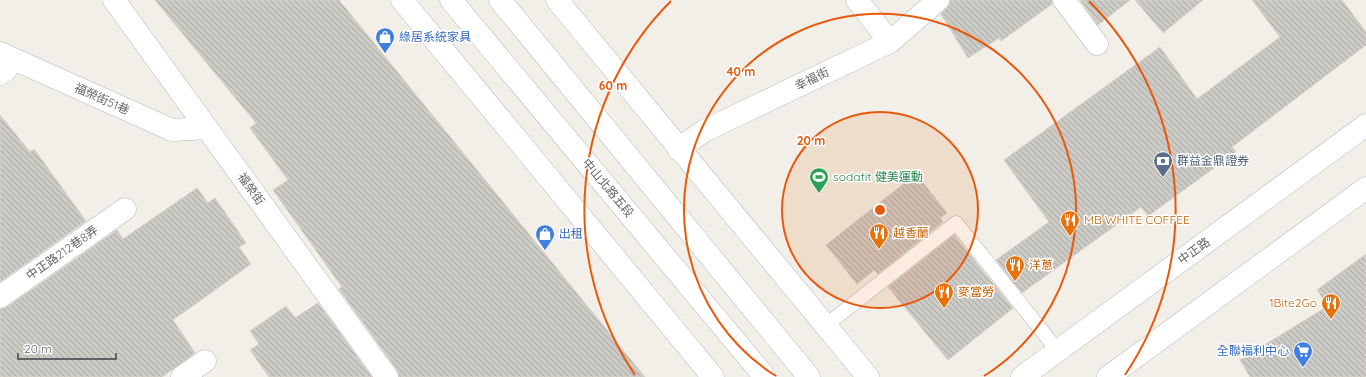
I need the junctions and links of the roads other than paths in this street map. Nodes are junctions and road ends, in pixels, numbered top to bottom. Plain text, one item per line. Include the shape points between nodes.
1 (114, 0) edge
2 (402, 0) edge
3 (451, 0) edge
4 (500, 0) edge
5 (556, 0) edge
6 (857, 0) edge
7 (938, 0) edge
8 (1064, 0) edge
9 (890, 42) junction
10 (1097, 44) dead end
11 (2, 65) edge
12 (1366, 125) edge
13 (207, 128) junction
14 (678, 149) junction
15 (1366, 188) edge
16 (125, 209) dead end
17 (0, 297) edge
18 (825, 326) junction
19 (1058, 351) junction
20 (205, 361) dead end
21 (182, 377) edge
22 (388, 377) edge
23 (713, 377) edge
24 (765, 377) edge
25 (809, 377) edge
26 (868, 377) edge
27 (1022, 377) edge
28 (1108, 377) edge

1 - 13 main road, 福榮街
2 - 23 main road
3 - 24 main road, 中山北路五段
4 - 25 main road
5 - 14 main road
6 - 9 main road
7 - 9 main road, 幸福街
8 - 10 main road
9 - 14 main road, 幸福街 via 704,131
11 - 13 main road, 福榮街51巷 via 172,130
12 - 19 main road, 中正路
13 - 22 main road, 福榮街
14 - 18 main road
15 - 28 main road
16 - 17 main road, 中正路212巷8弄
18 - 19 lane via 956,223
18 - 26 main road
19 - 27 main road, 中正路
20 - 21 main road

